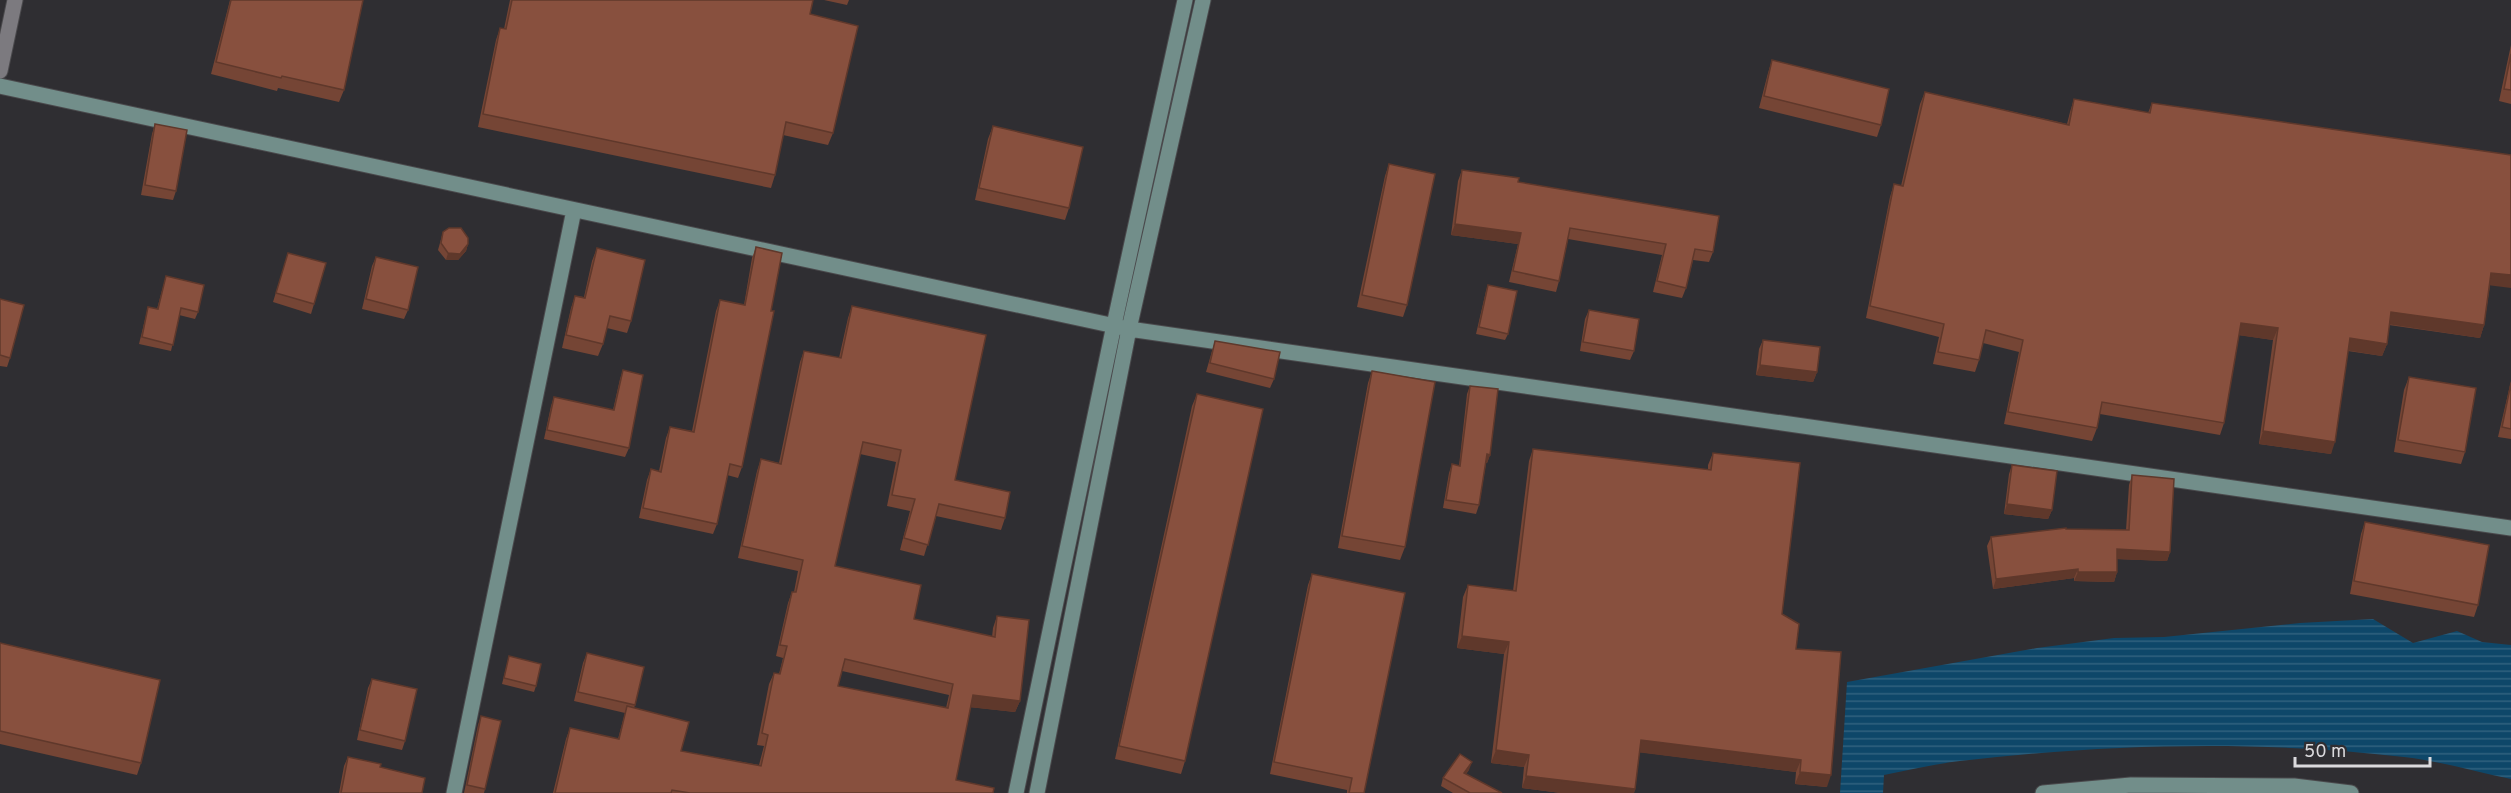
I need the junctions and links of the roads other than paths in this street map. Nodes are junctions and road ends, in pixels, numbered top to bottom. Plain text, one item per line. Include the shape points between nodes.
1 (15, 0) edge
2 (1185, 0) edge
3 (1203, 0) edge
4 (0, 71) edge
5 (0, 86) edge
6 (574, 210) junction
7 (1114, 326) junction
8 (1130, 329) junction
9 (2511, 528) edge
10 (453, 793) edge
11 (1016, 793) edge
12 (1037, 793) edge
13 (2043, 793) edge
14 (2351, 793) edge

1 - 4 street
2 - 7 street
3 - 8 street
5 - 6 street
6 - 7 street
6 - 10 street
7 - 8 street
7 - 11 street
8 - 9 street
8 - 12 street
13 - 14 street via 2131,785 2189,785 2294,786

